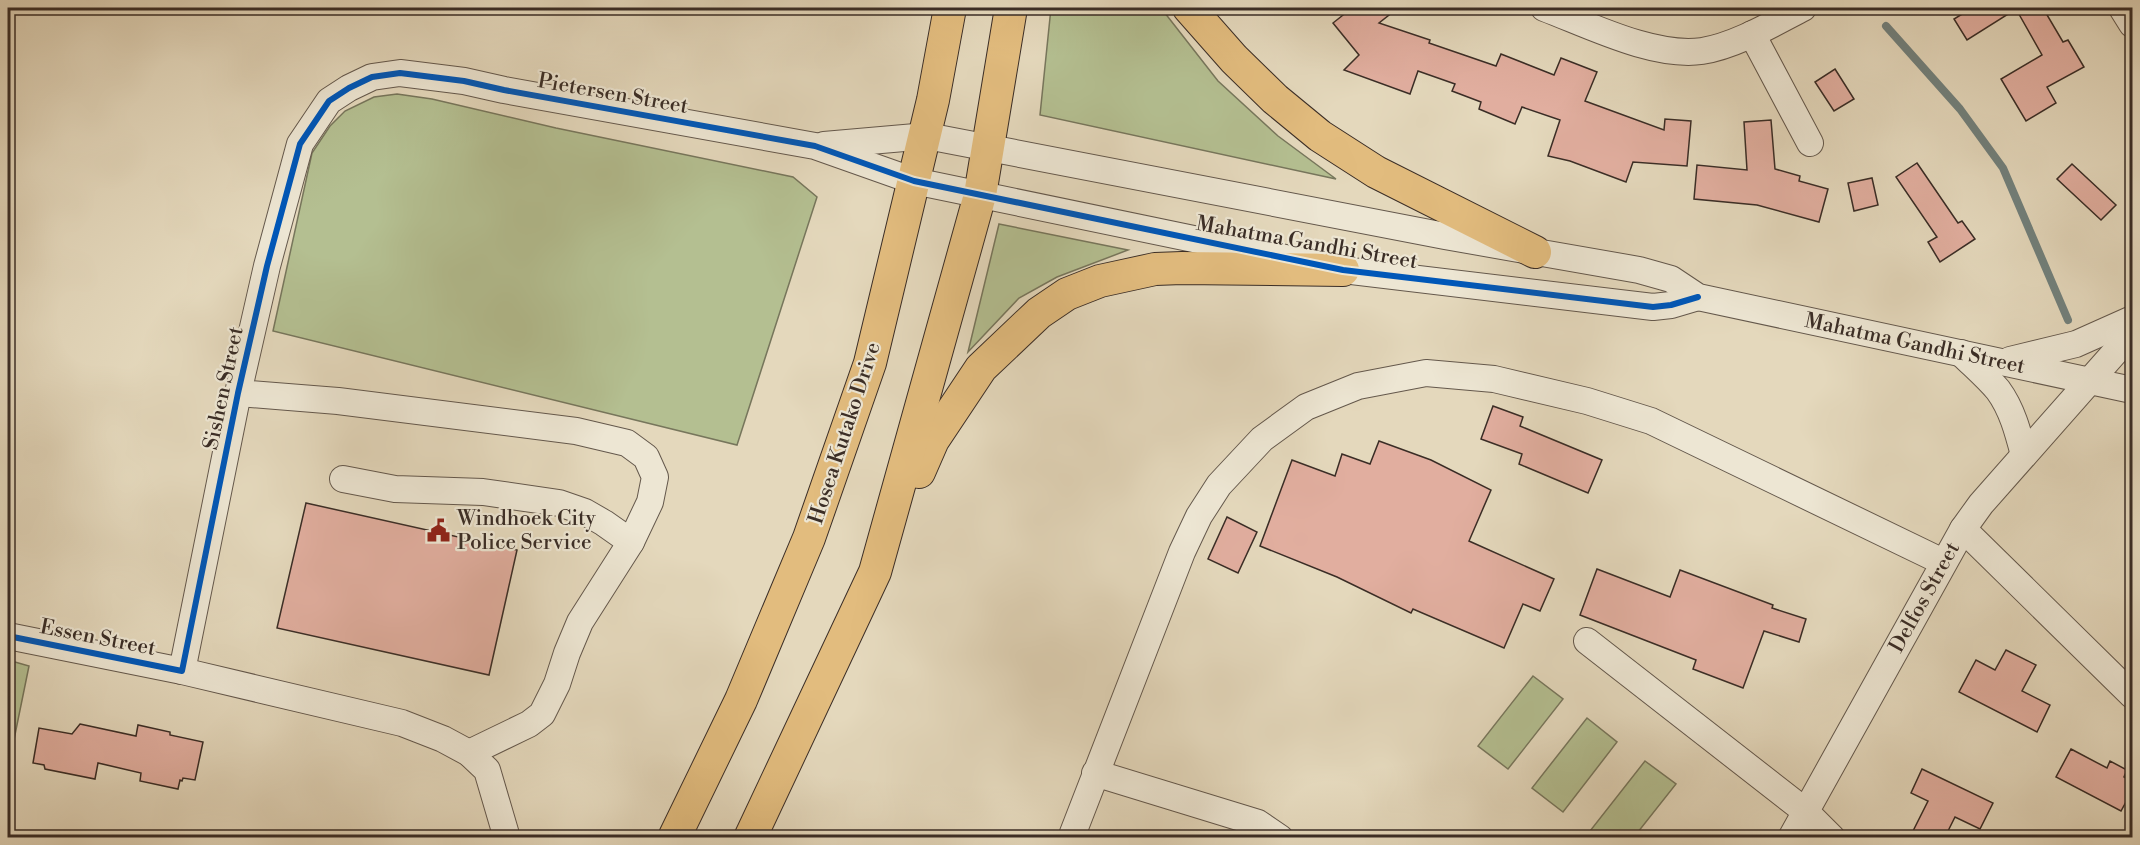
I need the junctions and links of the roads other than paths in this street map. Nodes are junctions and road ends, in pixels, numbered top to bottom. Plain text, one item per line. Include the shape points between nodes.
1 (950, 8) edge
2 (1011, 8) edge
3 (1189, 8) edge
4 (1544, 8) edge
5 (1803, 8) edge
6 (2122, 8) edge
7 (2133, 24) edge
8 (1752, 34) junction
9 (316, 118) joint
10 (924, 136) junction
11 (1810, 143) dead end
12 (815, 146) junction
13 (988, 148) junction
14 (914, 181) junction
15 (980, 195) junction
16 (1535, 252) junction
17 (1343, 270) junction
18 (1698, 297) junction
19 (2133, 319) edge
20 (2133, 333) edge
21 (1961, 353) junction
22 (2000, 362) junction
23 (2091, 381) junction
24 (2133, 390) edge
25 (238, 393) junction
26 (2024, 455) junction
27 (343, 479) dead end
28 (1963, 529) junction
29 (631, 542) junction
30 (1942, 562) junction
31 (875, 572) junction
32 (8, 636) edge
33 (1587, 641) dead end
34 (182, 671) junction
35 (2133, 695) edge
36 (469, 753) junction
37 (1095, 773) junction
38 (1805, 811) junction
39 (507, 837) edge
40 (674, 837) edge
41 (750, 837) edge
42 (1071, 837) edge
43 (1280, 837) edge
44 (1791, 837) edge
45 (1832, 837) edge

1 - 10 main road, Hosea Kutako Drive
2 - 13 main road
3 - 16 main road via 1250,75 1320,136 1376,172
4 - 8 street via 1649,47 1678,52 1703,51
5 - 8 street
6 - 7 street
8 - 11 street
9 - 12 street, Pietersen Street via 329,101 348,88 372,77 400,73 464,81
9 - 25 street, Sishen Street via 300,144 291,174
10 - 12 street, Pietersen Street
10 - 13 street, Mahatma Gandhi Street
10 - 14 main road, Hosea Kutako Drive
12 - 14 street, Pietersen Street
13 - 15 main road
13 - 16 street, Mahatma Gandhi Street
14 - 15 street, Mahatma Gandhi Street
14 - 40 main road, Hosea Kutako Drive via 870,363 809,538 741,700
15 - 17 street, Mahatma Gandhi Street
15 - 31 main road
16 - 18 street, Mahatma Gandhi Street via 1639,270 1671,279
17 - 18 street, Mahatma Gandhi Street via 1653,307
17 - 31 main road via 1155,269 1100,281 1067,294 1039,313 981,368 933,440
18 - 21 street, Mahatma Gandhi Street
19 - 22 street via 2076,344
20 - 23 street, Delfos Street
21 - 22 street, Mahatma Gandhi Street
21 - 26 street via 1997,388 2013,417
22 - 23 street, Mahatma Gandhi Street
23 - 24 street, Mahatma Gandhi Street
23 - 26 street, Delfos Street
25 - 29 street via 338,401 576,431 627,443 646,458 655,477 650,502
25 - 34 street, Sishen Street
26 - 28 street, Delfos Street
27 - 29 street via 395,489 483,492 559,503 585,512
28 - 30 street, Delfos Street
28 - 35 street
29 - 36 street via 580,622 542,714
30 - 37 street via 1651,420 1494,379 1426,373 1358,386 1306,407 1262,439 1219,485 1182,552
30 - 38 street, Delfos Street
31 - 41 main road
32 - 34 street, Essen Street
33 - 38 street
34 - 36 street, Essen Street via 402,723
36 - 39 street, Essen Street via 488,770
37 - 42 street
37 - 43 street via 1258,823
38 - 44 street, Delfos Street
38 - 45 street

